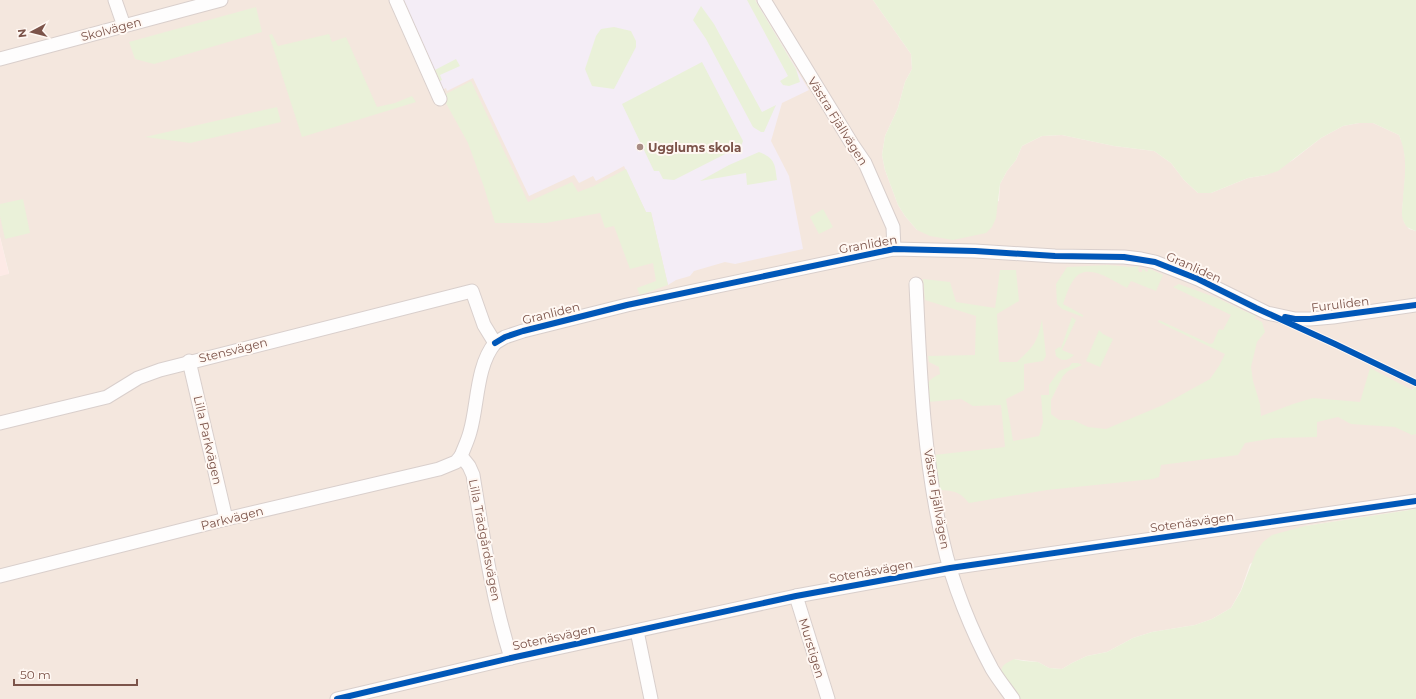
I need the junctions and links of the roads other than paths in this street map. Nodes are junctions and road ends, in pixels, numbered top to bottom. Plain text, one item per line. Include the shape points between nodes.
1 (115, 0) edge
2 (221, 0) edge
3 (396, 0) edge
4 (764, 0) edge
5 (124, 26) junction
6 (0, 59) edge
7 (440, 99) dead end
8 (894, 249) junction
9 (916, 284) dead end
10 (1416, 305) edge
11 (1267, 313) joint
12 (495, 343) junction
13 (189, 361) junction
14 (0, 423) edge
15 (461, 456) junction
16 (1416, 501) edge
17 (226, 519) junction
18 (950, 568) junction
19 (0, 576) edge
20 (796, 596) junction
21 (637, 631) junction
22 (510, 658) junction
23 (337, 699) edge
24 (651, 699) edge
25 (828, 699) edge
26 (1012, 699) edge

1 - 5 street
2 - 5 street, Skolvägen
3 - 7 street
4 - 8 street, Västra Fjällvägen via 865,162 893,227
5 - 6 street, Skolvägen
8 - 11 street, Granliden via 1141,259 1198,279
8 - 12 street, Granliden via 627,305 523,331
9 - 18 street, Västra Fjällvägen via 924,415 931,474
10 - 11 street, Furuliden via 1310,319 1294,319
12 - 13 street, Stensvägen via 484,325 472,291
12 - 15 street via 489,350 470,432
13 - 14 street, Stensvägen via 148,373 107,397
13 - 17 street, Lilla Parkvägen
15 - 17 street, Parkvägen via 456,462 439,469
15 - 22 street, Lilla Trädgårdsvägen via 473,475 483,541
16 - 18 street, Sotenäsvägen
17 - 19 street, Parkvägen
18 - 20 street, Sotenäsvägen
18 - 26 street, Västra Fjällvägen via 968,617 993,669
20 - 21 street, Sotenäsvägen
20 - 25 street, Murstigen
21 - 22 street, Sotenäsvägen
21 - 24 street
22 - 23 street, Sotenäsvägen

